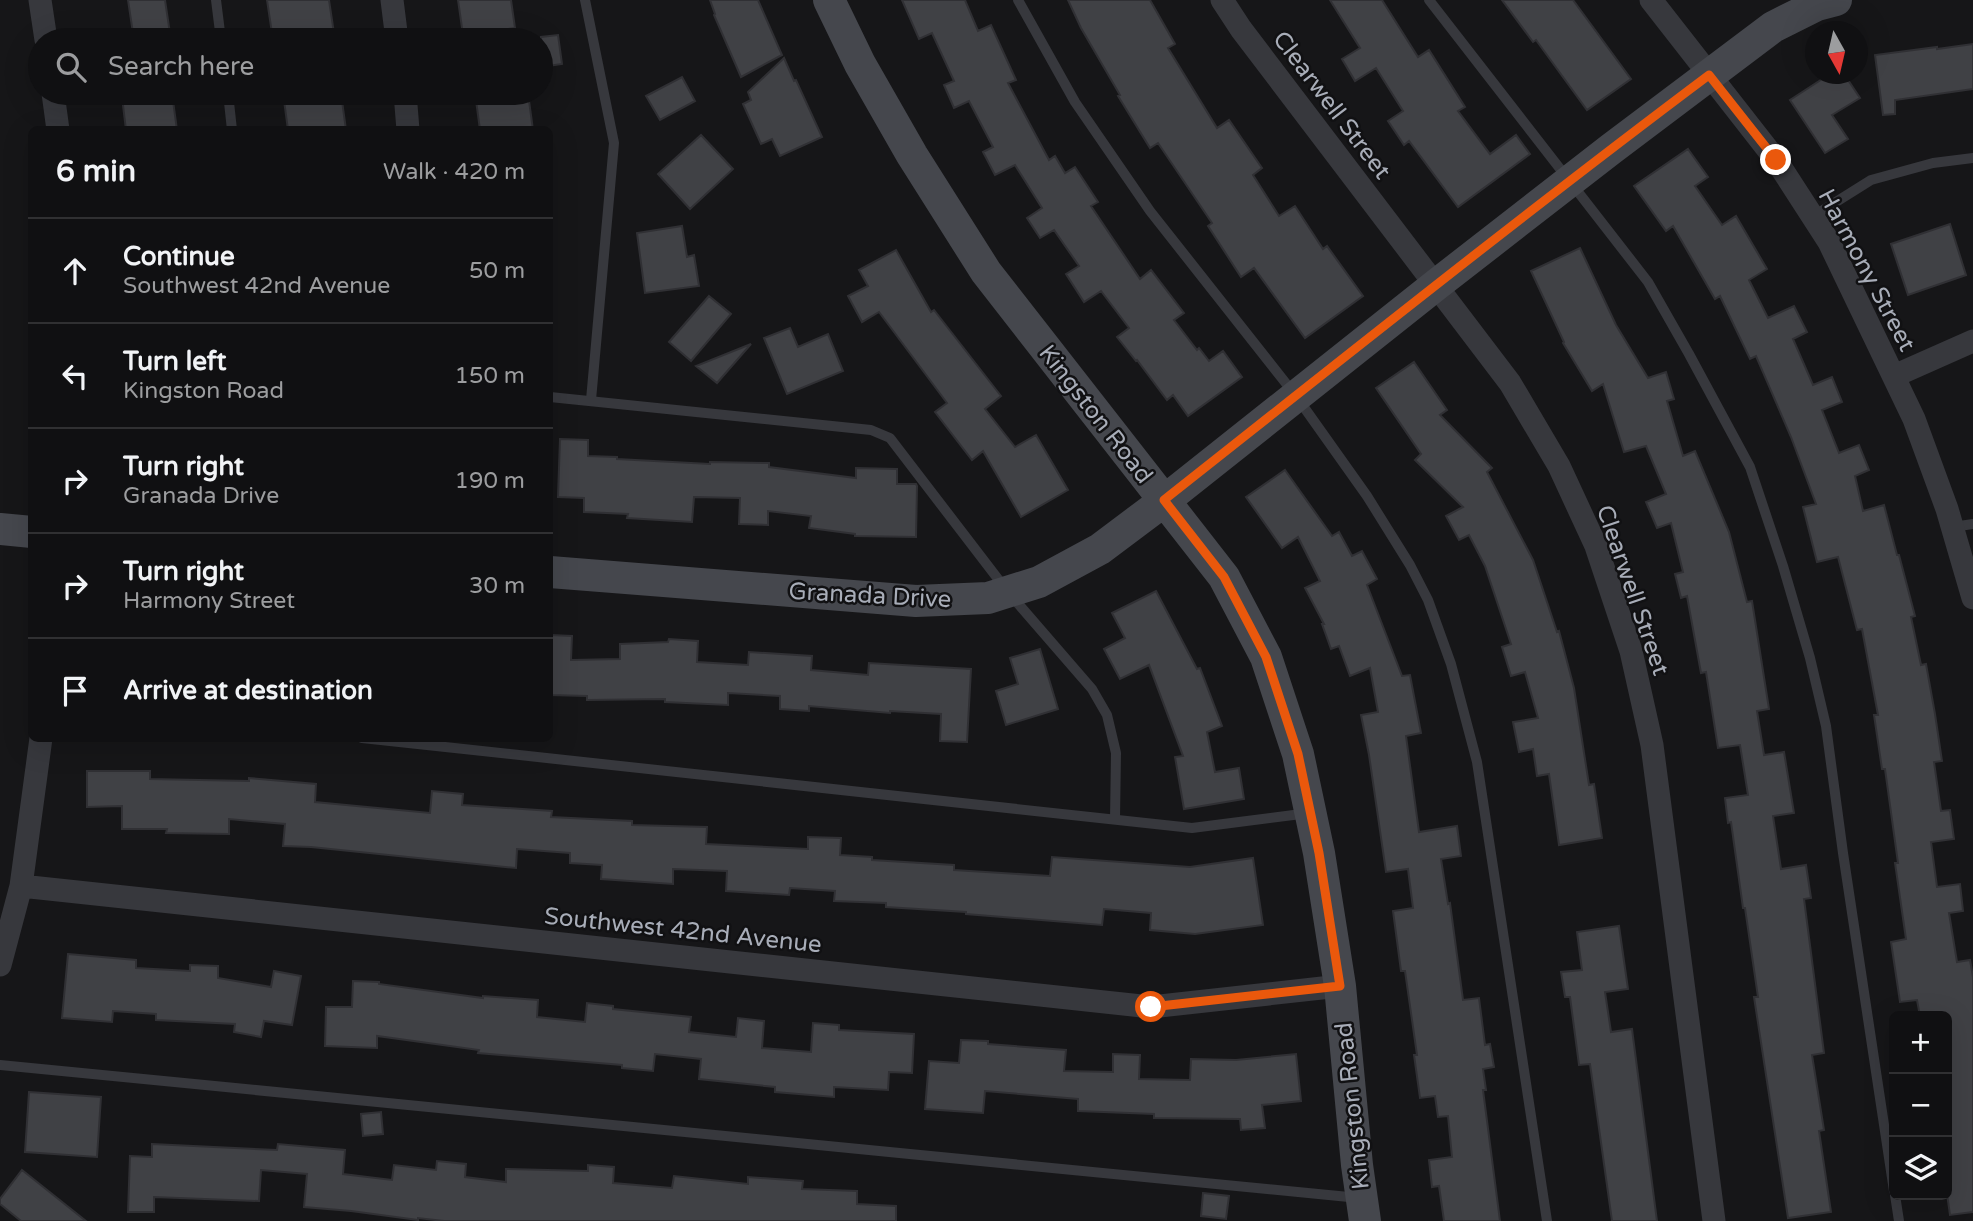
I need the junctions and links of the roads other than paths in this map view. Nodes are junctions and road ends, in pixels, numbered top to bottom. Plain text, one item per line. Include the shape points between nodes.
1 (40, 0) edge
2 (216, 0) edge
3 (392, 0) edge
4 (585, 0) edge
5 (829, 0) edge
6 (1018, 0) edge
7 (1222, 0) edge
8 (1429, 0) edge
9 (1651, 0) edge
10 (1836, 0) edge
11 (44, 28) edge
12 (220, 28) edge
13 (396, 28) edge
14 (1709, 75) junction
15 (55, 105) edge
16 (230, 105) edge
17 (406, 105) edge
18 (57, 126) edge
19 (232, 126) edge
20 (408, 126) edge
21 (1973, 158) edge
22 (1569, 181) junction
23 (1812, 217) junction
24 (1436, 285) junction
25 (1973, 341) edge
26 (1894, 376) junction
27 (1296, 396) junction
28 (553, 397) edge
29 (591, 400) junction
30 (1164, 500) junction
31 (1963, 526) edge
32 (0, 529) edge
33 (28, 532) edge
34 (553, 572) edge
35 (1008, 592) junction
36 (1973, 598) edge
37 (40, 742) edge
38 (399, 742) edge
39 (1311, 813) junction
40 (1115, 820) junction
41 (21, 886) junction
42 (0, 965) edge
43 (1340, 986) junction
44 (0, 1065) edge
45 (1889, 1154) edge
46 (1896, 1200) edge
47 (1363, 1210) edge
48 (1547, 1221) edge
49 (1714, 1221) edge
50 (1899, 1221) edge

1 - 11 street
2 - 12 lane
3 - 13 street
4 - 29 lane via 614,144
5 - 30 street, Kingston Road via 912,155 985,272
6 - 27 lane via 1075,102 1150,211
7 - 24 street, Clearwell Street
8 - 22 lane
9 - 14 street, Harmony Street
10 - 14 street, Granada Drive via 1773,27
14 - 22 street, Granada Drive
14 - 23 street, Harmony Street via 1776,160
15 - 18 street
16 - 19 lane
17 - 20 street
21 - 23 lane via 1933,163 1871,180
22 - 24 street, Granada Drive
22 - 45 lane via 1648,282 1689,354 1750,467 1783,566 1826,726
23 - 26 street, Harmony Street via 1829,242
24 - 27 street, Granada Drive
24 - 49 street, Clearwell Street via 1510,383 1559,466 1596,546 1632,651 1652,745
25 - 26 street
26 - 31 street, Harmony Street
27 - 30 street, Granada Drive
27 - 48 lane via 1410,565 1451,664 1477,762
28 - 29 lane
29 - 35 lane via 870,430 890,438
30 - 35 street, Granada Drive via 1100,550 1039,582
30 - 39 street, Kingston Road via 1224,577 1266,657 1298,754
31 - 36 street, Harmony Street
32 - 33 street
34 - 35 street, Granada Drive via 916,601 988,598
35 - 40 lane via 1092,689 1107,715 1116,753
37 - 41 street
38 - 40 lane
39 - 40 lane via 1192,828
39 - 43 street, Kingston Road
41 - 42 street
41 - 43 street, Southwest 42nd Avenue via 1151,1007
43 - 47 street, Kingston Road
44 - 47 lane
46 - 50 lane

